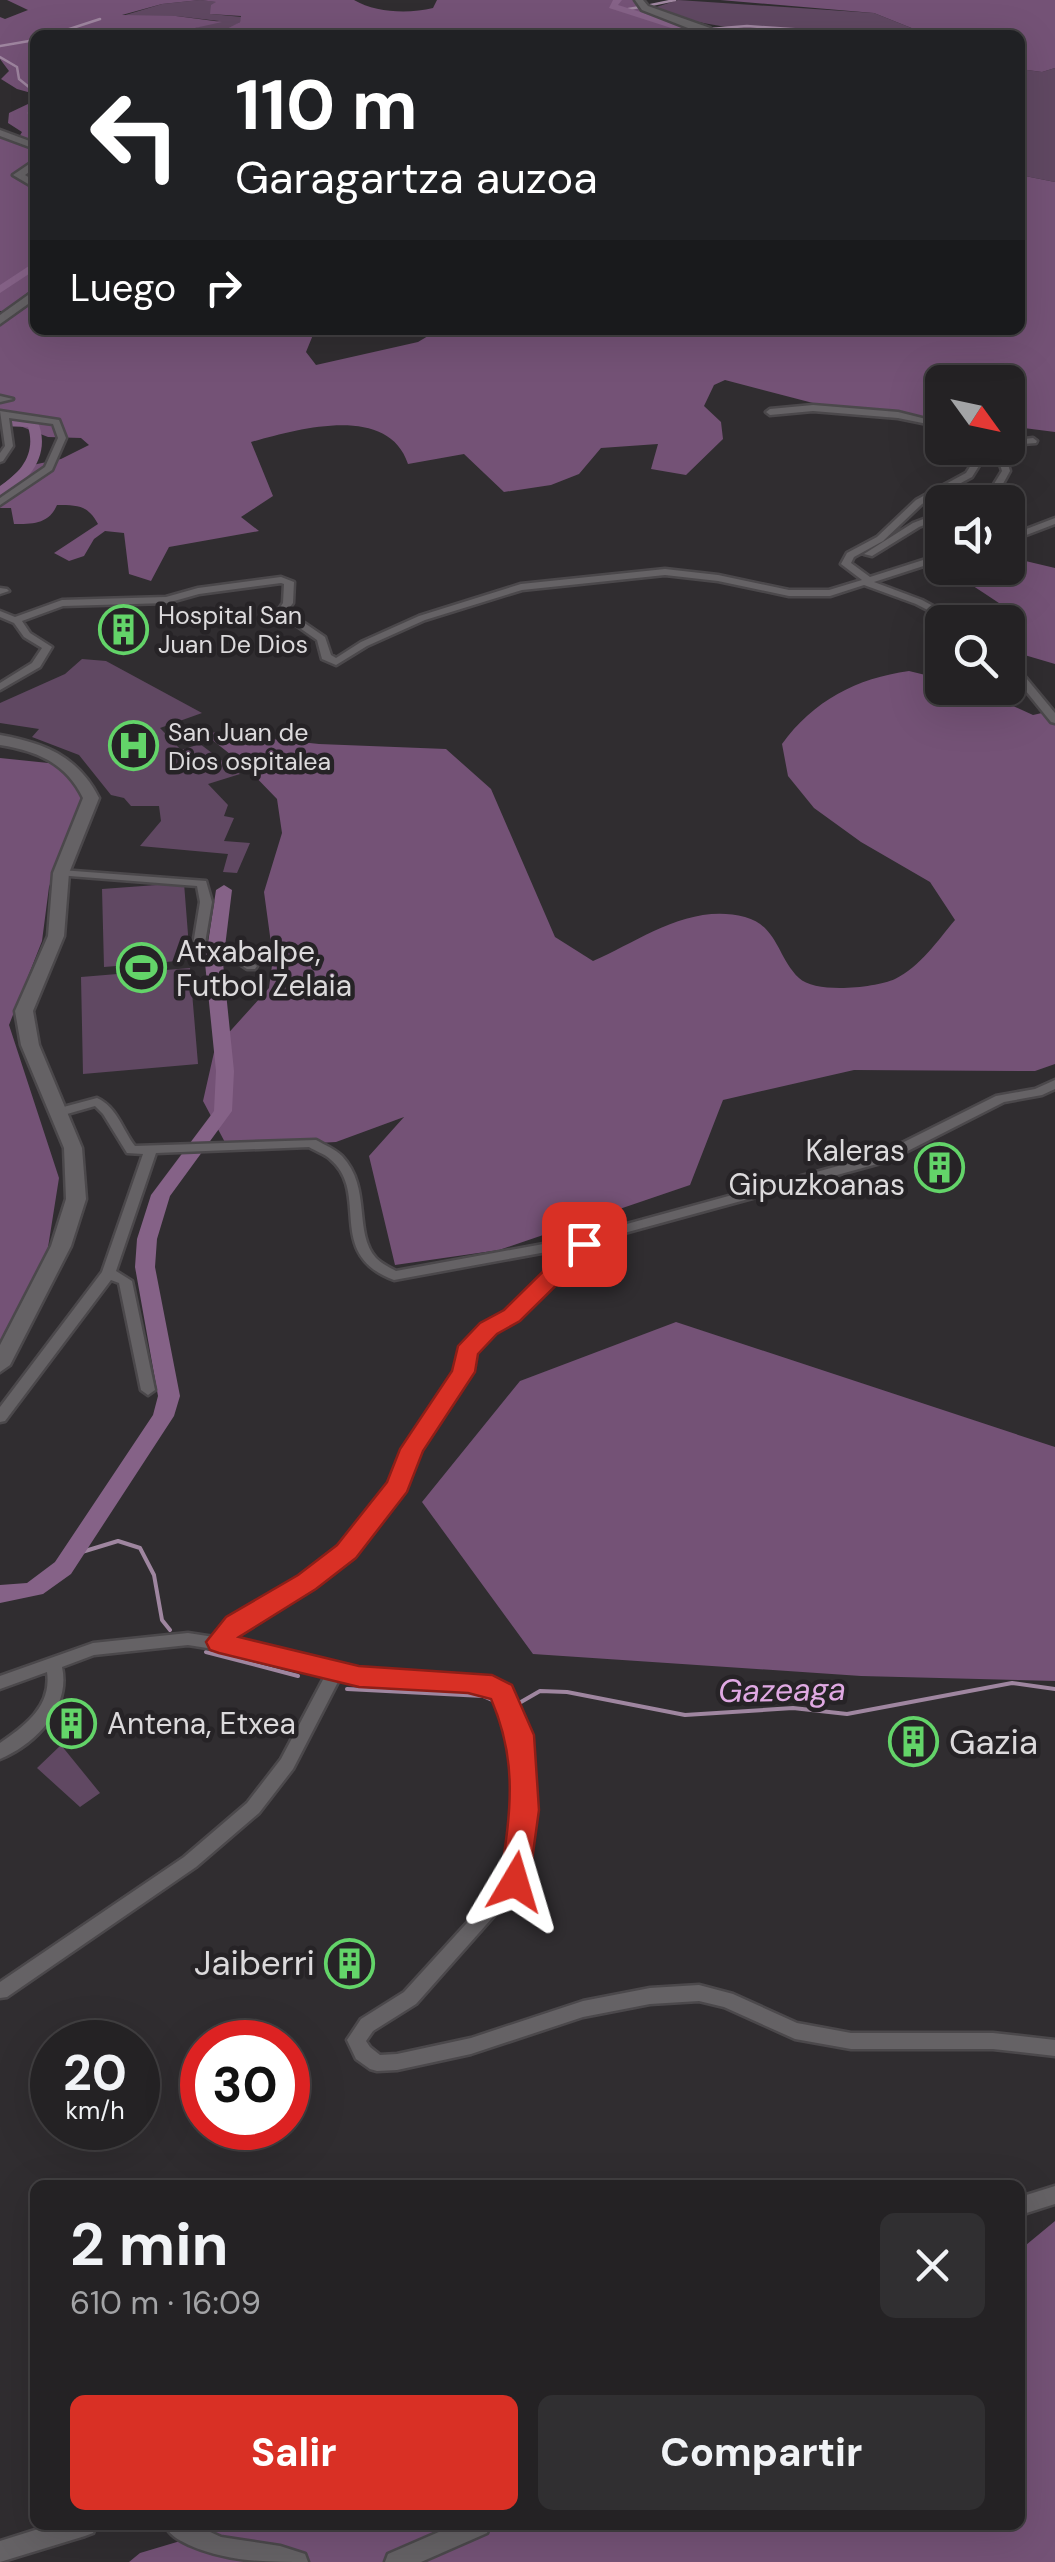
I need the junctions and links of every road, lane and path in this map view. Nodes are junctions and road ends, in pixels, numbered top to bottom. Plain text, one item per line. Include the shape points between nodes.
1 (638, 0) edge
2 (707, 30) edge
3 (0, 133) edge
4 (30, 144) edge
5 (30, 166) edge
6 (30, 183) edge
7 (30, 298) edge
8 (0, 321) edge
9 (770, 412) dead end
10 (0, 414) edge
11 (925, 421) edge
12 (1032, 441) dead end
13 (1025, 442) edge
14 (0, 458) edge
15 (976, 465) edge
16 (0, 502) edge
17 (1055, 521) edge
18 (925, 522) edge
19 (1025, 532) edge
20 (925, 563) edge
21 (870, 581) junction
22 (925, 605) edge
23 (0, 614) edge
24 (14, 620) junction
25 (1025, 684) edge
26 (0, 687) edge
27 (1055, 720) edge
28 (0, 740) edge
29 (61, 873) junction
30 (251, 966) dead end
31 (1055, 1084) edge
32 (60, 1112) junction
33 (150, 1152) junction
34 (592, 1238) junction
35 (109, 1274) junction
36 (0, 1365) edge
37 (148, 1390) dead end
38 (0, 1417) edge
39 (219, 1642) junction
40 (52, 1664) junction
41 (336, 1671) junction
42 (0, 1683) edge
43 (0, 1752) edge
44 (0, 1990) edge
45 (1055, 2048) edge
46 (1055, 2195) edge
47 (1025, 2204) edge
48 (69, 2530) edge
49 (183, 2530) edge
50 (468, 2530) edge
51 (0, 2552) edge
52 (404, 2558) edge
53 (297, 2562) edge

1 - 2 main road
3 - 4 main road
5 - 6 main road via 18,178
7 - 8 main road
9 - 11 street via 813,408
10 - 14 street via 9,446
10 - 16 street via 56,422 62,438 49,468
12 - 13 street
15 - 21 street via 845,560
17 - 19 street
18 - 21 street via 856,559
20 - 21 street
21 - 22 street
21 - 24 street via 830,593 665,572 521,587 422,618 336,662 326,658 322,639 282,612 291,587 281,580 167,600 62,603
23 - 24 street
24 - 26 street via 47,647 36,665
25 - 27 street
28 - 29 main road via 50,753 85,783 90,806
29 - 30 street via 202,883 206,908 199,946
29 - 32 main road via 56,936 24,1011 30,1045
31 - 34 street via 1000,1099 883,1158
32 - 33 street via 97,1102 107,1108 124,1143
32 - 36 main road via 73,1148 76,1199 61,1246
33 - 34 street via 311,1144 328,1150 346,1164 363,1252 374,1269 394,1276
33 - 35 street
34 - 39 street via 466,1351 464,1372 412,1449 398,1485 346,1551 235,1624
35 - 37 street via 125,1281
35 - 38 street
39 - 40 street via 146,1642 94,1649
39 - 41 street
40 - 42 street
40 - 43 street via 60,1683 56,1697 31,1729
41 - 44 street via 287,1764 254,1808 190,1862
41 - 45 street via 492,1685 521,1735 525,1810 515,1882 410,1998 367,2025 356,2040 378,2063 471,2046 582,2008 698,1992 795,2031 851,2041
46 - 47 street
48 - 51 street
49 - 53 street via 216,2549
50 - 52 street

